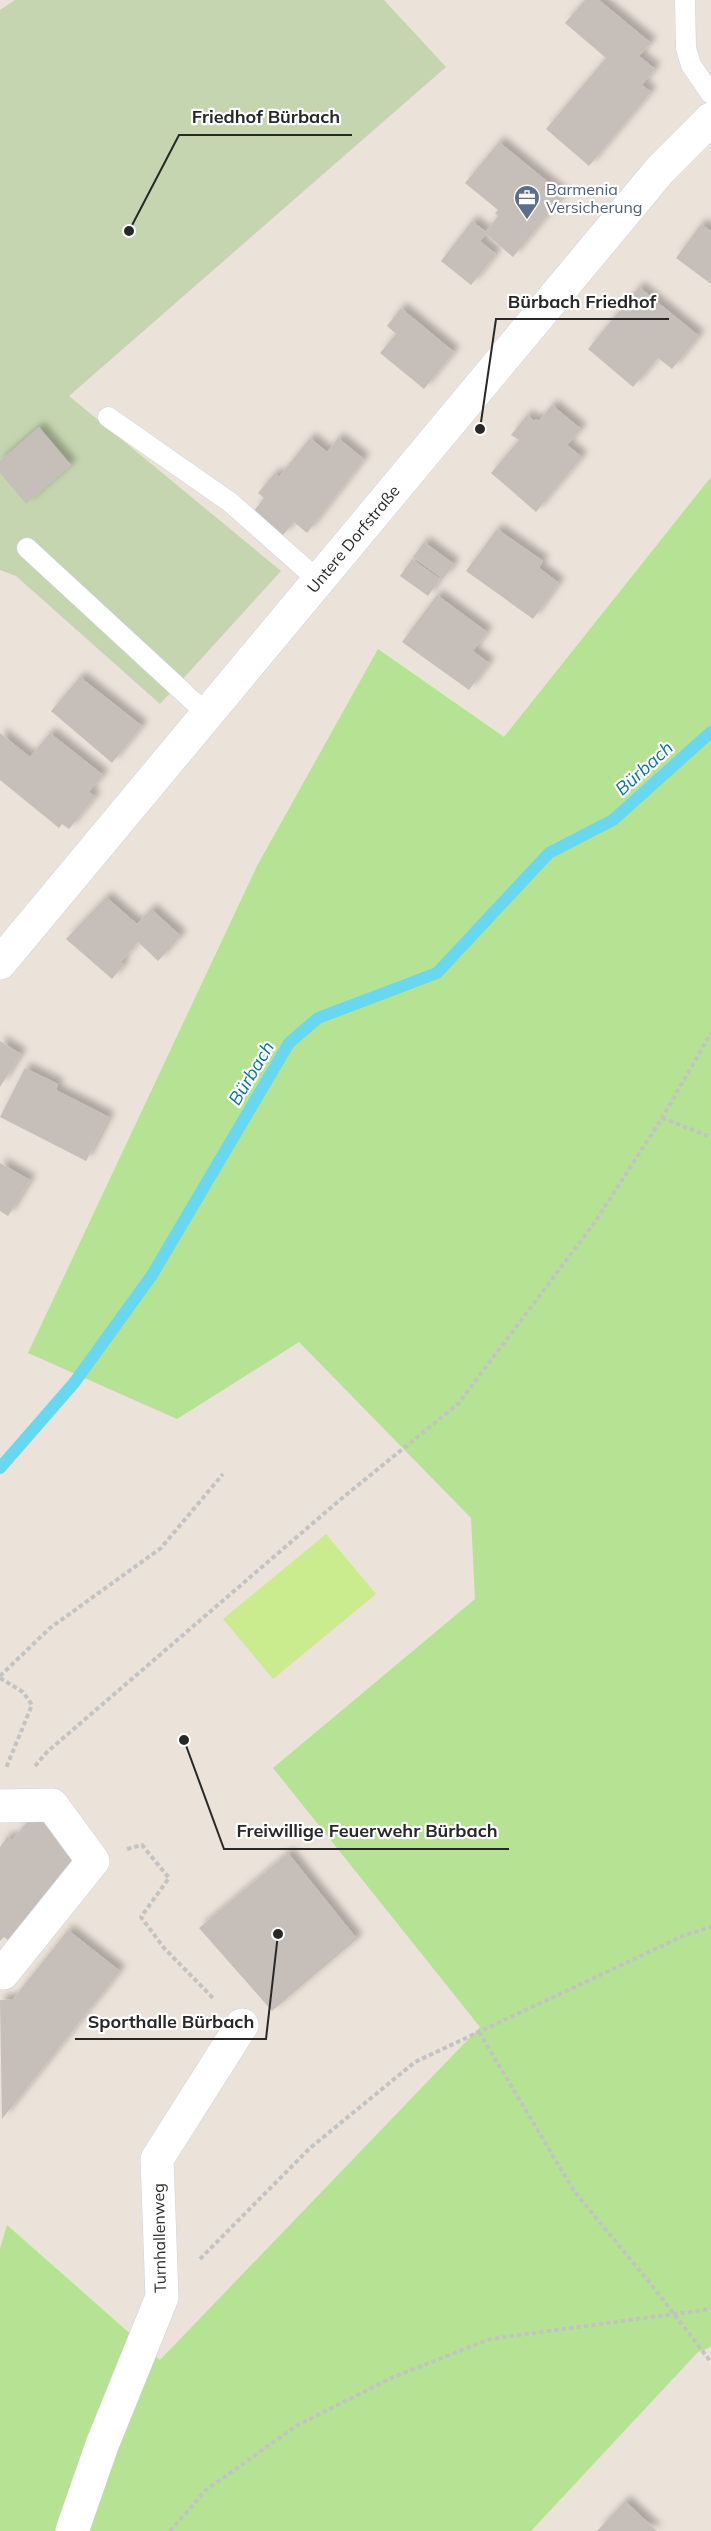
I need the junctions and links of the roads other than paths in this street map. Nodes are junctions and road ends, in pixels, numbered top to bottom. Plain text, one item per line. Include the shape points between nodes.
1 (685, 0) edge
2 (711, 94) edge
3 (711, 119) edge
4 (108, 417) dead end
5 (27, 548) dead end
6 (318, 580) junction
7 (207, 714) junction
8 (0, 963) edge
9 (1, 1806) edge
10 (3, 1973) dead end
11 (242, 2025) dead end
12 (72, 2531) edge

1 - 2 lane via 686,48 691,65
3 - 6 street, Untere Dorfstraße via 660,170
4 - 6 lane via 231,503
5 - 7 lane
6 - 7 street, Untere Dorfstraße
7 - 8 street, Untere Dorfstraße
9 - 10 street via 52,1805 93,1861
11 - 12 street, Turnhallenweg via 157,2159 162,2297

